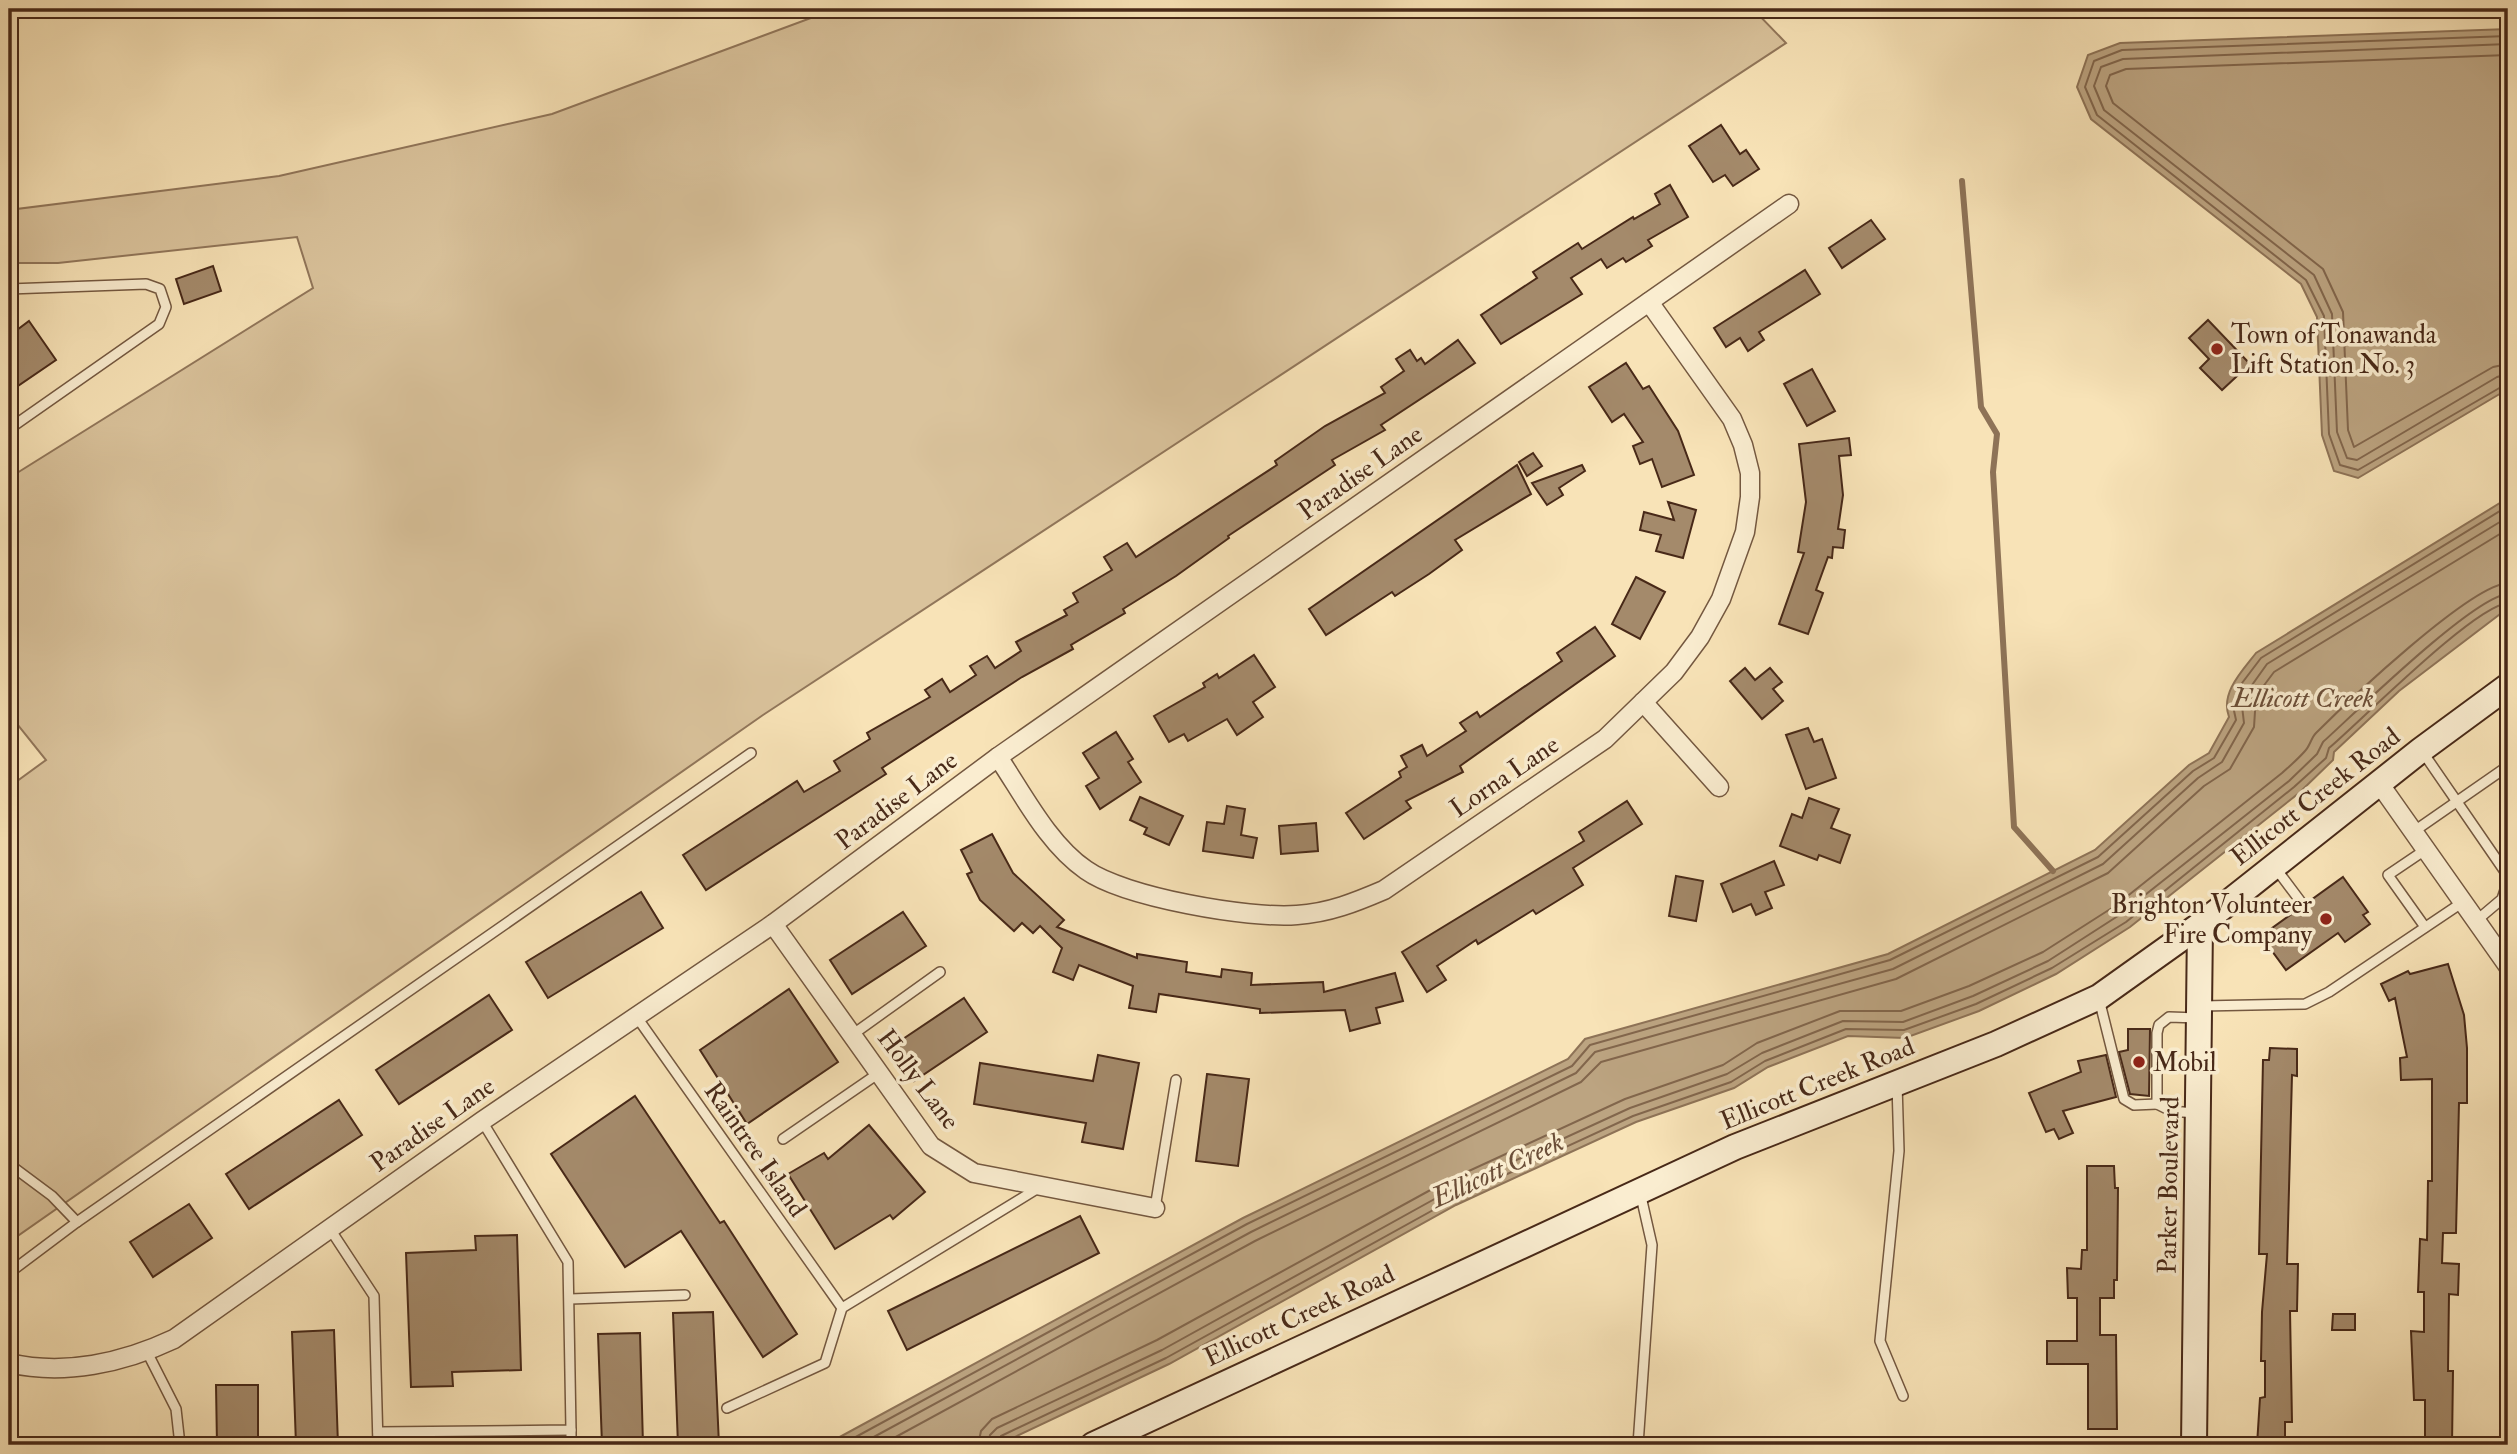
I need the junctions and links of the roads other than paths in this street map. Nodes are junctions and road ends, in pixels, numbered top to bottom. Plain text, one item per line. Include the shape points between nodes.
1 (1789, 204) dead end
2 (9, 289) edge
3 (1649, 302) junction
4 (9, 429) edge
5 (2508, 686) edge
6 (1643, 702) junction
7 (2421, 750) junction
8 (751, 753) dead end
9 (998, 757) junction
10 (2508, 766) edge
11 (2379, 783) junction
12 (1719, 787) dead end
13 (2456, 803) junction
14 (2413, 832) junction
15 (2425, 850) junction
16 (2273, 865) junction
17 (2508, 878) edge
18 (2301, 902) dead end
19 (2463, 902) junction
20 (2476, 921) junction
21 (773, 924) junction
22 (2200, 925) junction
23 (2425, 927) junction
24 (2508, 966) edge
25 (940, 972) dead end
26 (2099, 997) junction
27 (2200, 1012) junction
28 (635, 1015) junction
29 (852, 1035) junction
30 (879, 1073) junction
31 (1176, 1080) dead end
32 (1897, 1082) junction
33 (2157, 1104) junction
34 (2199, 1113) junction
35 (482, 1121) junction
36 (783, 1139) dead end
37 (9, 1164) edge
38 (1044, 1184) junction
39 (1639, 1191) junction
40 (1155, 1208) joint
41 (76, 1222) junction
42 (330, 1229) junction
43 (9, 1273) edge
44 (685, 1295) dead end
45 (570, 1299) junction
46 (842, 1308) junction
47 (147, 1352) junction
48 (9, 1363) edge
49 (1903, 1396) dead end
50 (727, 1408) dead end
51 (570, 1430) junction
52 (378, 1432) junction
53 (180, 1445) edge
54 (378, 1445) edge
55 (571, 1445) edge
56 (1093, 1445) edge
57 (1638, 1445) edge
58 (2194, 1445) edge

1 - 3 street, Paradise Lane
2 - 4 lane via 146,284 160,289 166,307 159,324
3 - 6 street, Lorna Lane via 1732,419 1743,446 1750,497 1745,532 1721,599 1674,672
3 - 9 street, Paradise Lane
5 - 7 street, Ellicott Creek Road
6 - 9 street, Lorna Lane via 1605,739 1384,890 1352,904 1297,915 1262,915 1132,893 1110,884 1084,869 1059,846
6 - 12 street
7 - 11 street, Ellicott Creek Road
7 - 13 lane
8 - 41 lane
9 - 21 street, Paradise Lane
10 - 13 lane
11 - 14 street
11 - 16 street, Ellicott Creek Road
13 - 14 lane
13 - 17 lane
14 - 15 street
15 - 19 street
15 - 23 lane via 2388,875
16 - 18 lane
16 - 22 street, Ellicott Creek Road
17 - 20 lane via 2502,899
19 - 20 street
19 - 23 lane
20 - 24 street
21 - 28 street, Paradise Lane
21 - 29 street, Holly Lane
22 - 26 street, Ellicott Creek Road
22 - 27 street, Parker Boulevard
23 - 27 lane via 2305,1004
25 - 29 lane
26 - 32 street, Ellicott Creek Road via 2057,1019
26 - 33 lane via 2124,1099 2134,1105
27 - 33 lane via 2169,1017 2159,1025
27 - 34 street, Parker Boulevard
28 - 35 street, Paradise Lane
28 - 46 lane, Raintree Island
29 - 30 street, Holly Lane
30 - 36 lane
30 - 38 street, Holly Lane via 931,1146 974,1173
31 - 40 lane
32 - 39 street, Ellicott Creek Road
32 - 49 lane via 1899,1151 1880,1341
33 - 34 lane via 2171,1111
34 - 58 street, Parker Boulevard
35 - 42 street, Paradise Lane
35 - 45 lane via 568,1262
37 - 41 lane via 52,1196
38 - 40 street, Holly Lane
38 - 46 lane
39 - 56 street, Ellicott Creek Road
39 - 57 lane via 1652,1245
41 - 43 lane
42 - 47 street, Paradise Lane via 174,1339
42 - 52 lane via 374,1297
44 - 45 lane
45 - 51 lane
46 - 50 lane via 825,1363
47 - 48 street, Paradise Lane via 80,1367
47 - 53 lane via 176,1409
51 - 52 lane
51 - 55 lane
52 - 54 lane

